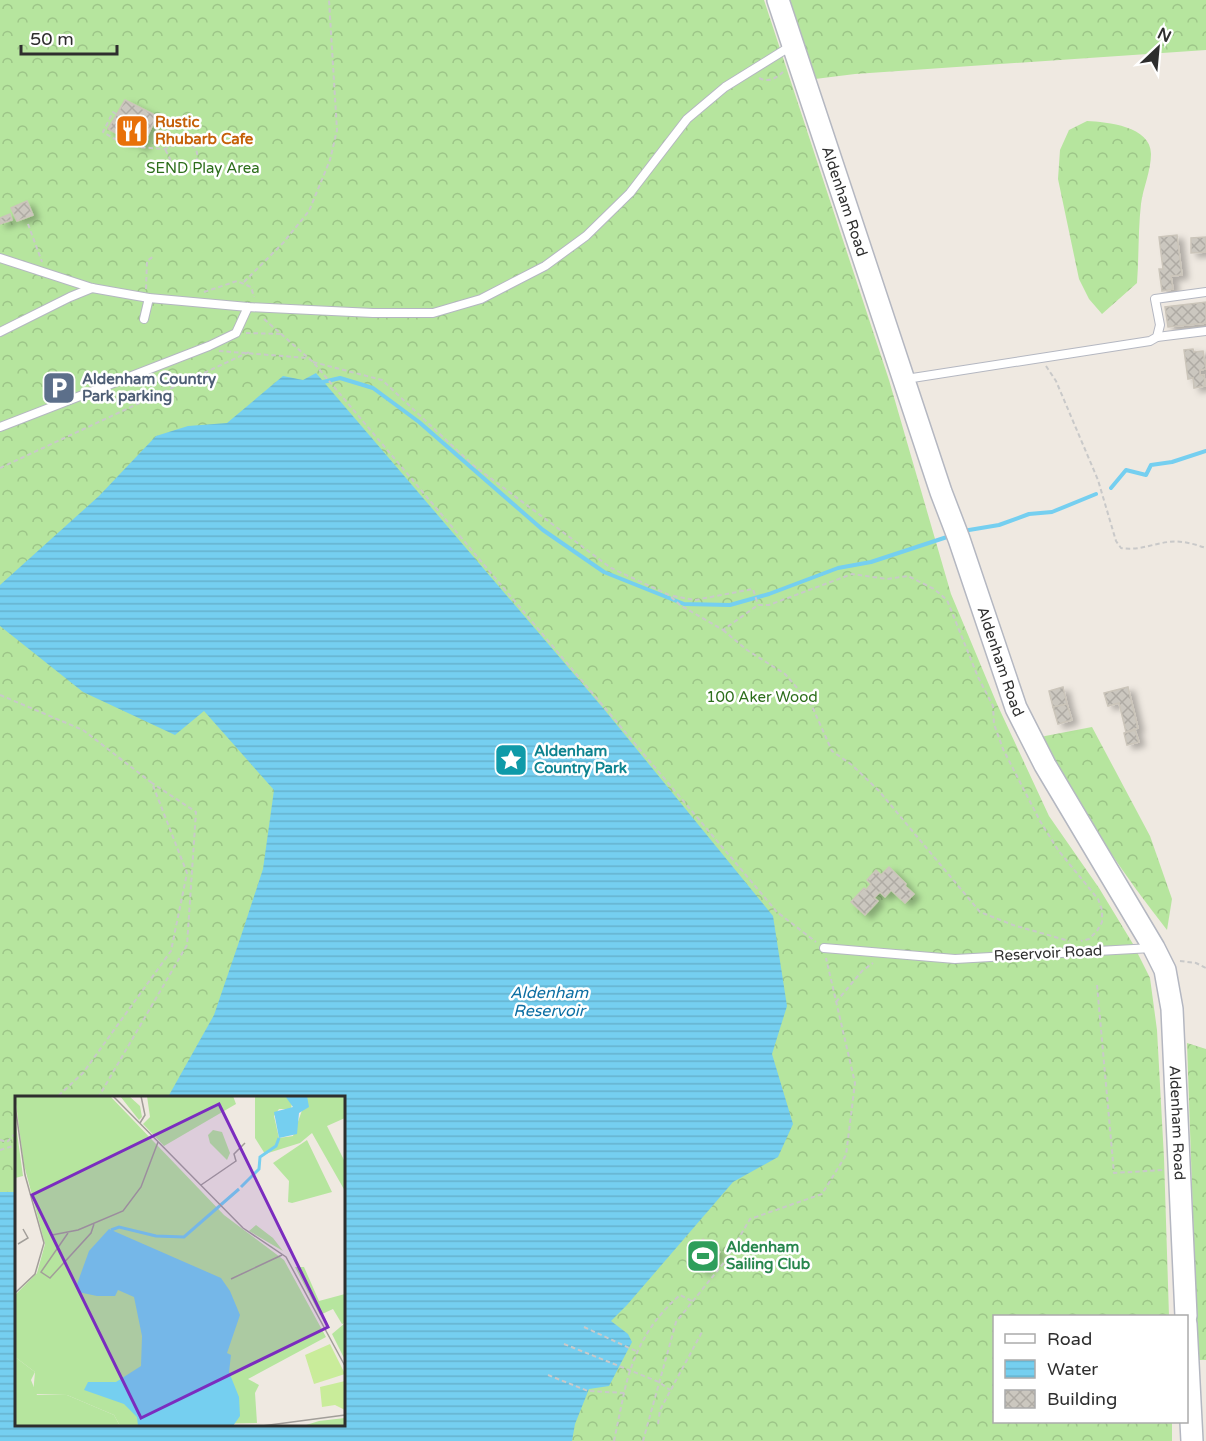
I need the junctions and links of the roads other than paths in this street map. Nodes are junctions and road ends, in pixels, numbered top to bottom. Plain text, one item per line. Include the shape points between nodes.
1 (778, 0) edge
2 (793, 48) junction
3 (0, 258) edge
4 (92, 288) junction
5 (1206, 291) edge
6 (147, 298) junction
7 (252, 307) junction
8 (144, 319) dead end
9 (1206, 331) edge
10 (0, 332) edge
11 (1157, 337) junction
12 (904, 379) junction
13 (0, 427) edge
14 (824, 948) road end
15 (1147, 948) junction
16 (1186, 1315) edge
17 (1188, 1363) edge
18 (1192, 1441) edge

1 - 2 street, Aldenham Road
2 - 7 lane via 725,87 687,119 630,193 586,236 545,266 481,299 433,313
2 - 12 street, Aldenham Road
3 - 4 lane
4 - 6 lane
4 - 10 lane
5 - 11 lane via 1155,298 1160,325
6 - 7 lane
6 - 8 lane
7 - 13 lane via 236,333 213,344
9 - 11 lane
11 - 12 lane
12 - 15 street, Aldenham Road via 1016,708
14 - 15 lane, Reservoir Road via 955,958
15 - 16 street, Aldenham Road via 1165,970 1172,1009
17 - 18 street

